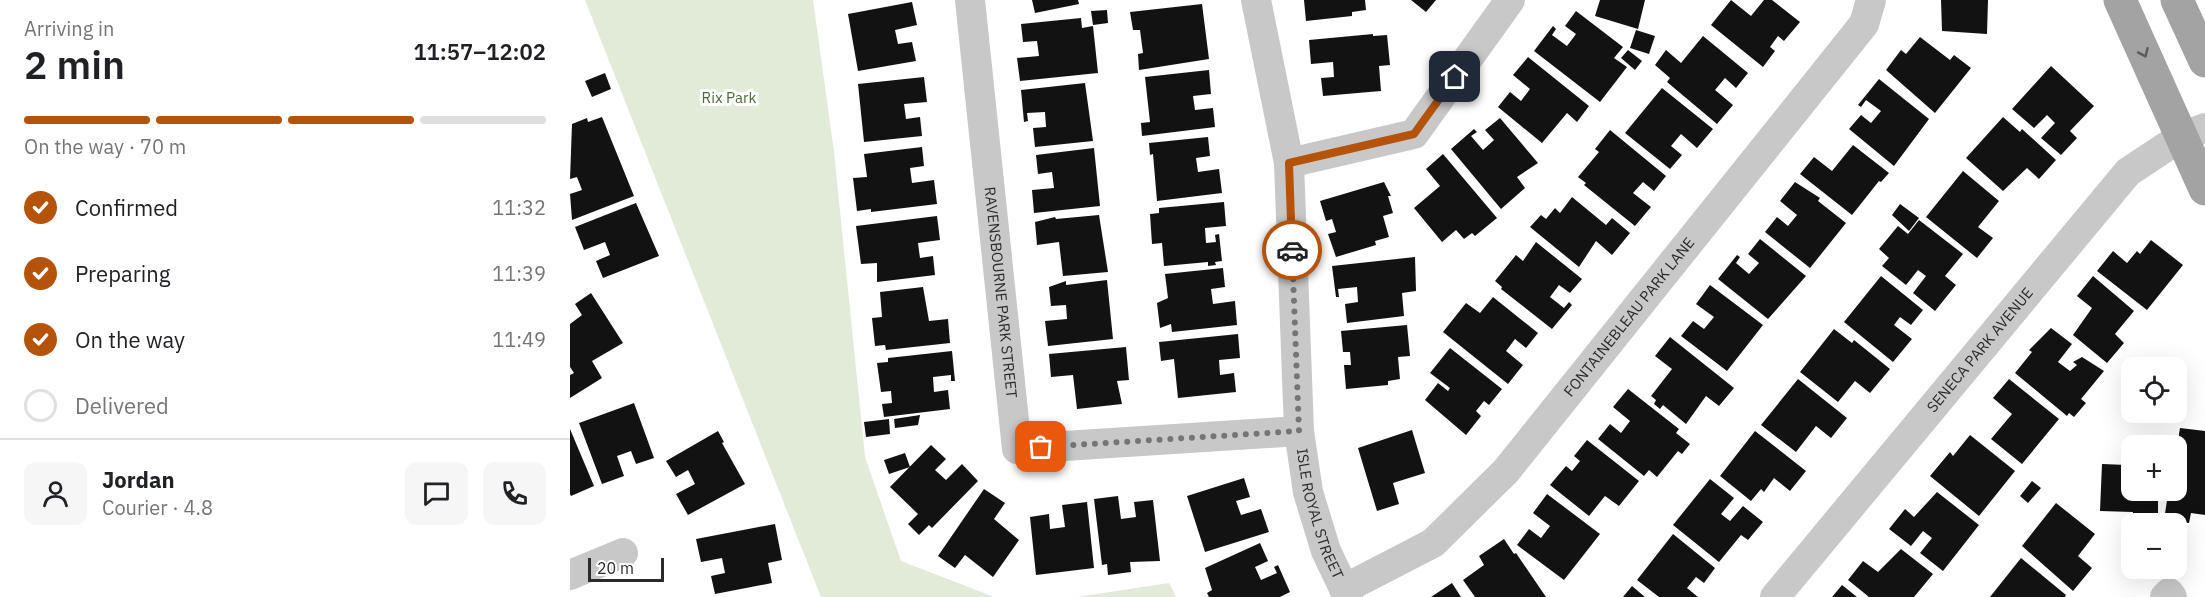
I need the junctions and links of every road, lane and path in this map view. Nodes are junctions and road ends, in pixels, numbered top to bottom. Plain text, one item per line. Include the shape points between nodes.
1 (970, 0) edge
2 (1256, 0) edge
3 (1510, 0) edge
4 (1871, 0) edge
5 (2120, 0) edge
6 (2177, 0) edge
7 (2205, 61) edge
8 (2193, 133) edge
9 (1289, 163) junction
10 (2205, 189) edge
11 (1299, 431) junction
12 (622, 553) dead end
13 (570, 575) edge
14 (1346, 593) edge
15 (1775, 597) edge
16 (2165, 597) edge
17 (2172, 597) edge

1 - 11 street, RAVENSBOURNE PARK STREET via 1017,449
2 - 9 street, ISLE ROYAL STREET
3 - 9 street via 1414,134
4 - 14 street, FONTAINEBLEAU PARK LANE via 1864,24 1506,471 1433,543
5 -> 8 main road
6 - 7 main road
8 - 10 main road
8 - 15 street, SENECA PARK AVENUE via 2128,172
9 - 11 street, ISLE ROYAL STREET
11 - 14 street, ISLE ROYAL STREET via 1308,492 1326,551
12 - 13 street
16 - 17 street via 2169,593

